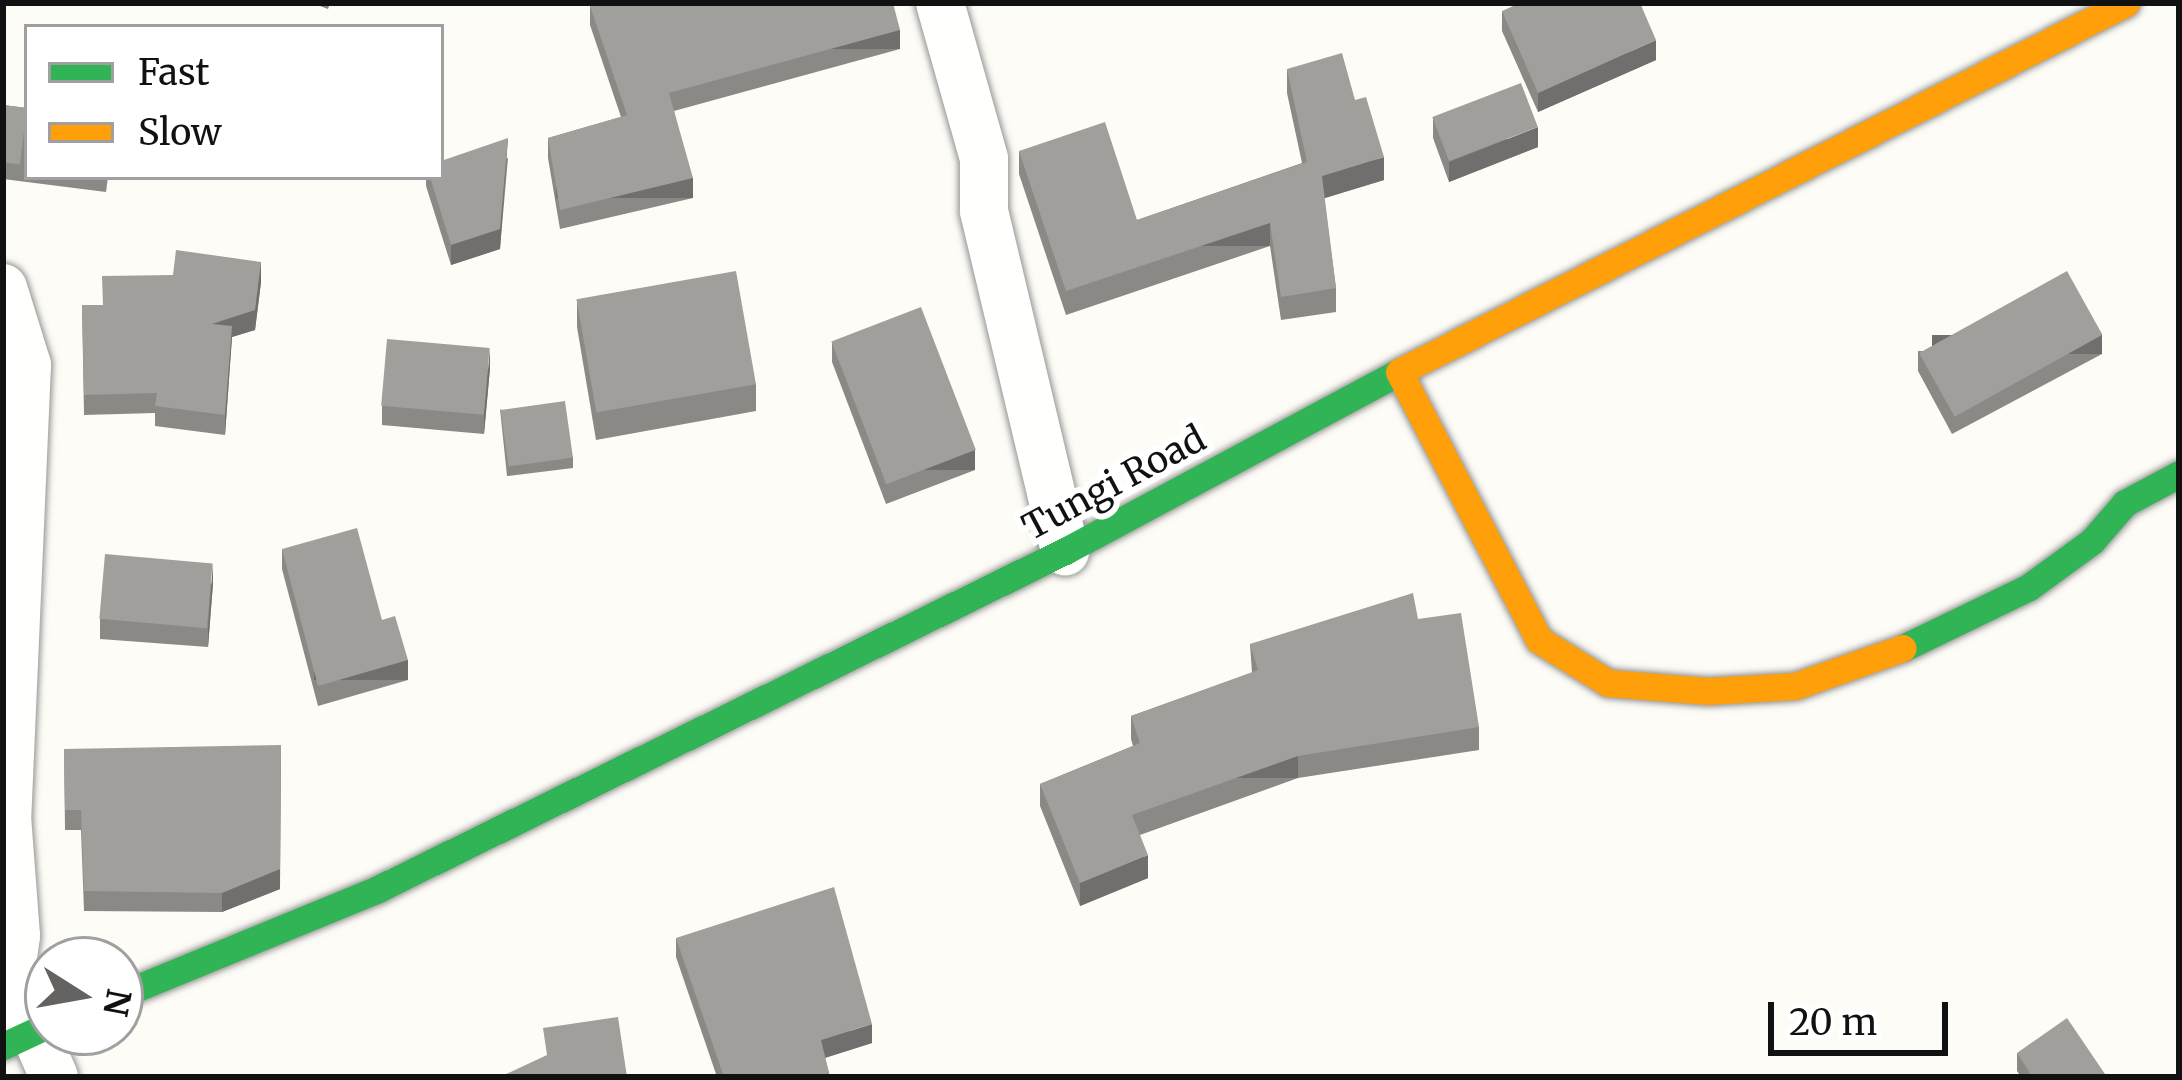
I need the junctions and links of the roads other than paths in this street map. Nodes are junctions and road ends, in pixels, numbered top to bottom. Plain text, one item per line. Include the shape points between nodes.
1 (940, 3) edge
2 (2126, 3) edge
3 (3, 288) edge
4 (1400, 371) junction
5 (2179, 474) edge
6 (1065, 551) junction
7 (144, 985) edge
8 (22, 1032) edge
9 (54, 1077) edge

1 - 6 street via 984,159 984,211
2 - 4 main road, Tungi Road
3 - 8 street via 27,364 8,816
4 - 5 main road via 1539,640 1608,683 1708,691 1796,686 1895,652 2029,587 2092,542 2125,503
4 - 6 main road, Tungi Road
6 - 7 main road, Tungi Road via 378,889
8 - 9 street

